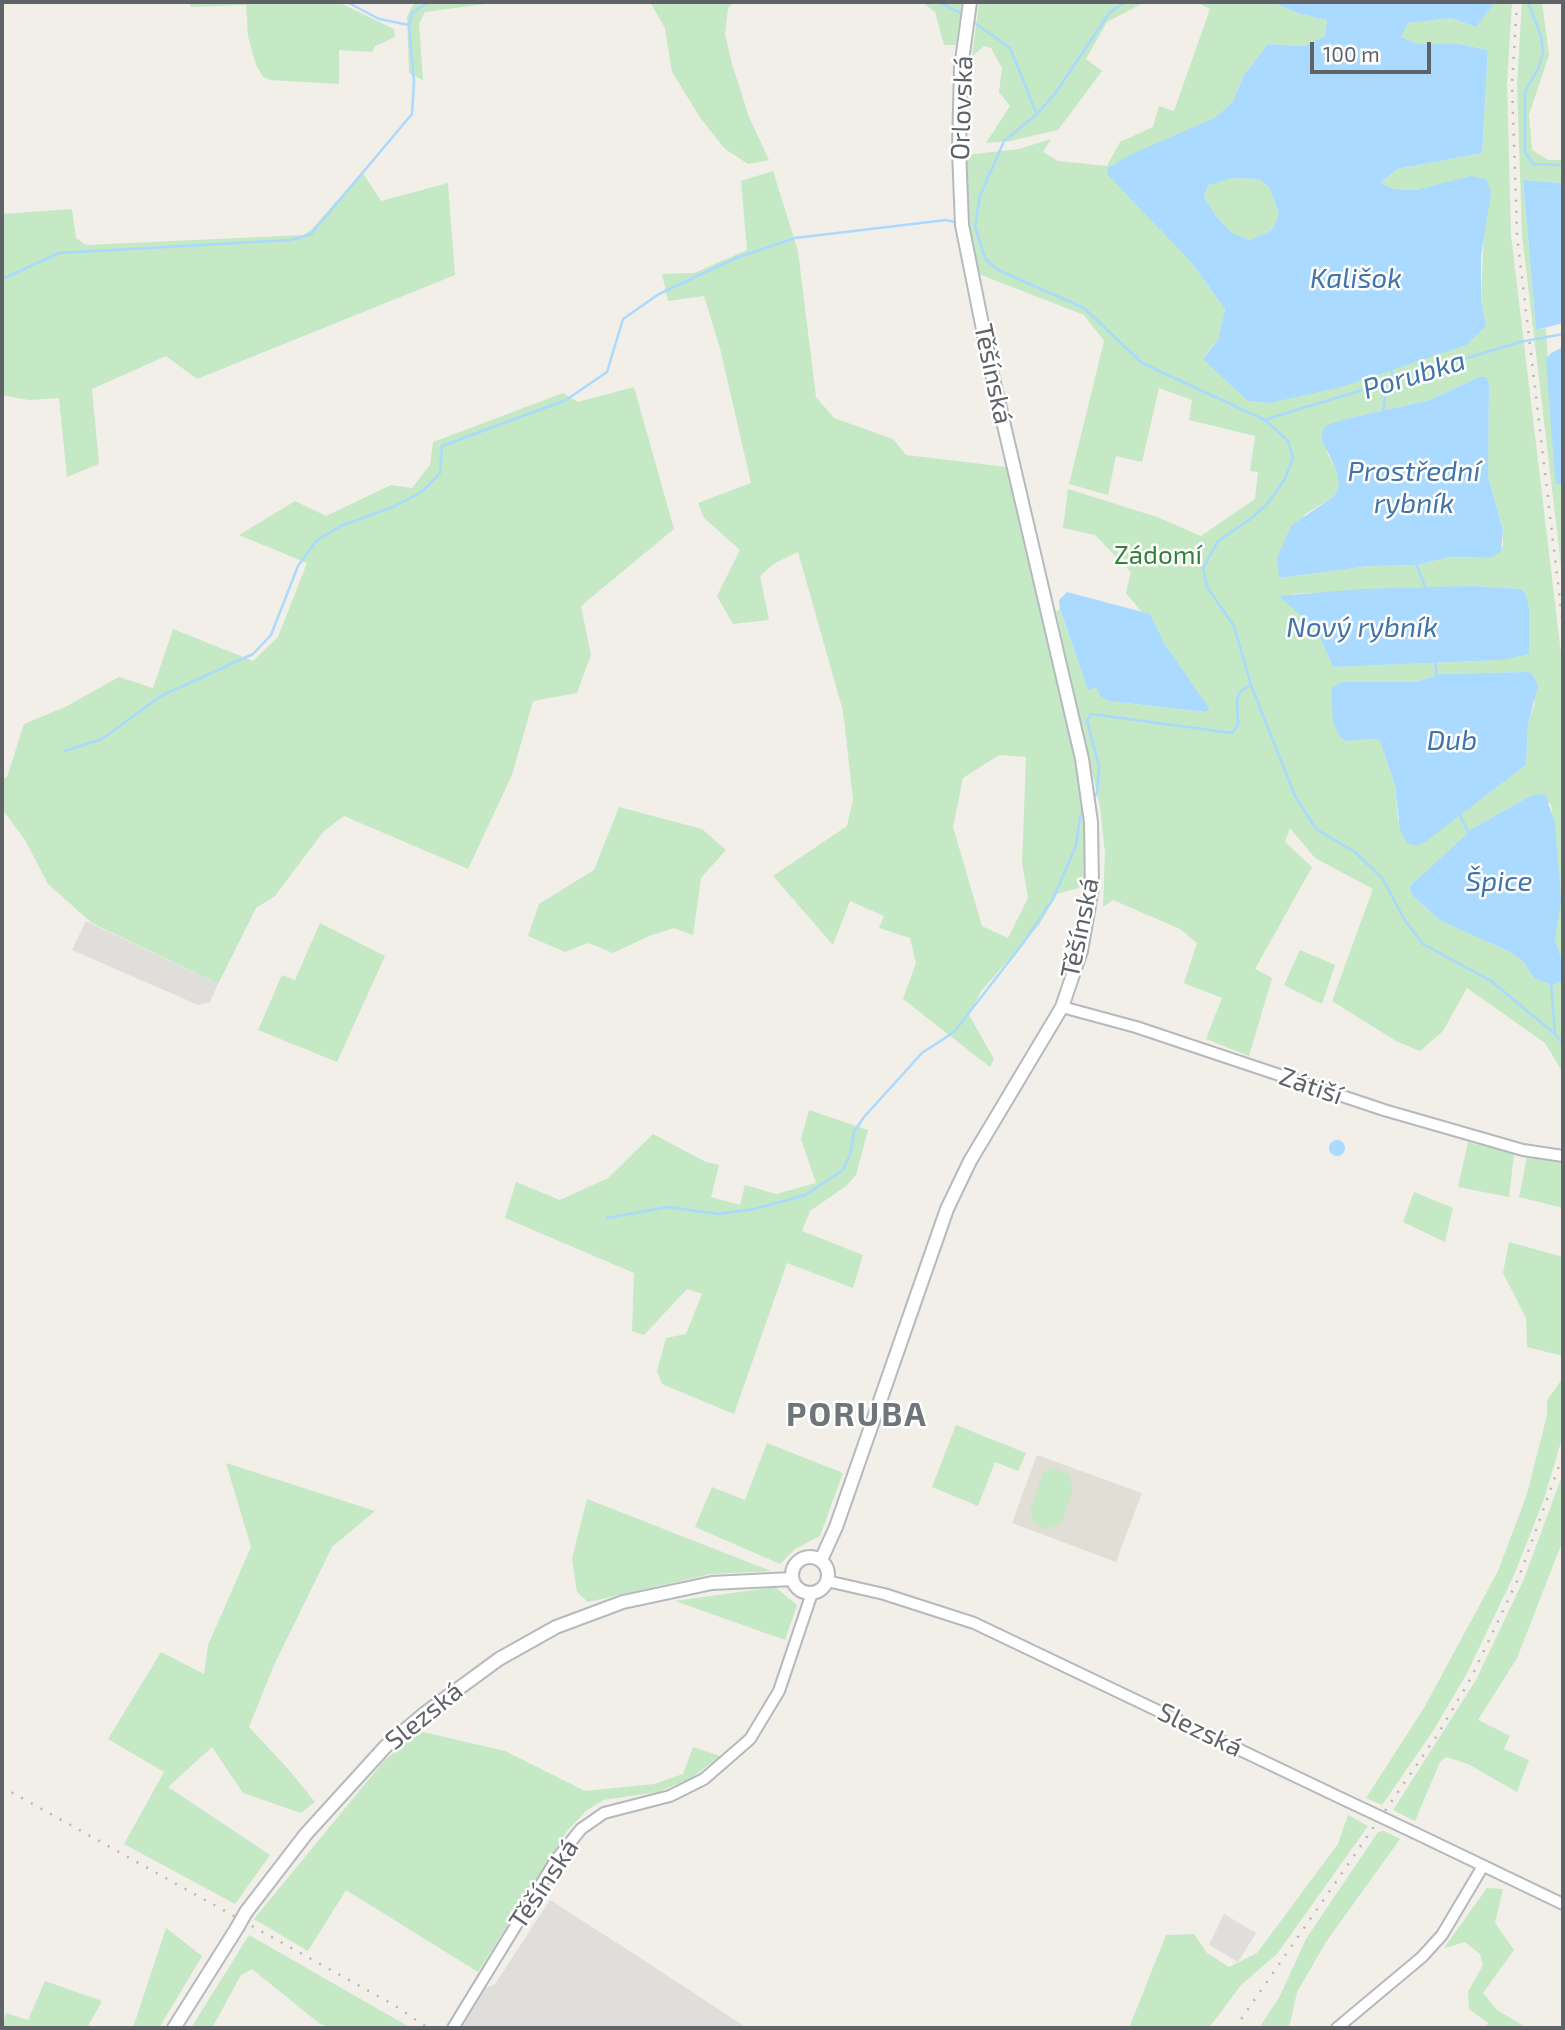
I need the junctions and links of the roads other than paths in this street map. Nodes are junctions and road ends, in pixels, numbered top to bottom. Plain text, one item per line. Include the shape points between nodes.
1 (970, 2) edge
2 (961, 215) joint
3 (1062, 1007) junction
4 (1563, 1156) edge
5 (821, 1560) junction
6 (792, 1579) junction
7 (827, 1581) junction
8 (812, 1593) junction
9 (1483, 1866) junction
10 (1563, 1904) edge
11 (174, 2028) edge
12 (453, 2028) edge
13 (1337, 2028) edge

1 - 2 main road, Orlovská via 961,68
2 - 3 main road, Těšínská via 992,374 1071,702 1091,822 1094,857 1089,914
3 - 4 street, Zátiší via 1384,1110 1523,1150
3 - 5 main road, Těšínská via 970,1161 947,1209
5 - 6 main road via 811,1556 800,1559
5 - 7 main road via 828,1570
6 - 8 main road via 797,1588
6 - 11 main road, Slezská, bridge via 712,1583 640,1598 556,1627 499,1659 386,1746 306,1834 246,1912
7 - 8 main road
7 - 9 street, Slezská, bridge via 974,1623
8 - 12 street, Těšínská via 779,1690 750,1740 704,1779 670,1796 604,1813 581,1829 556,1860
9 - 10 street, Slezská
9 - 13 street via 1446,1929 1422,1957

